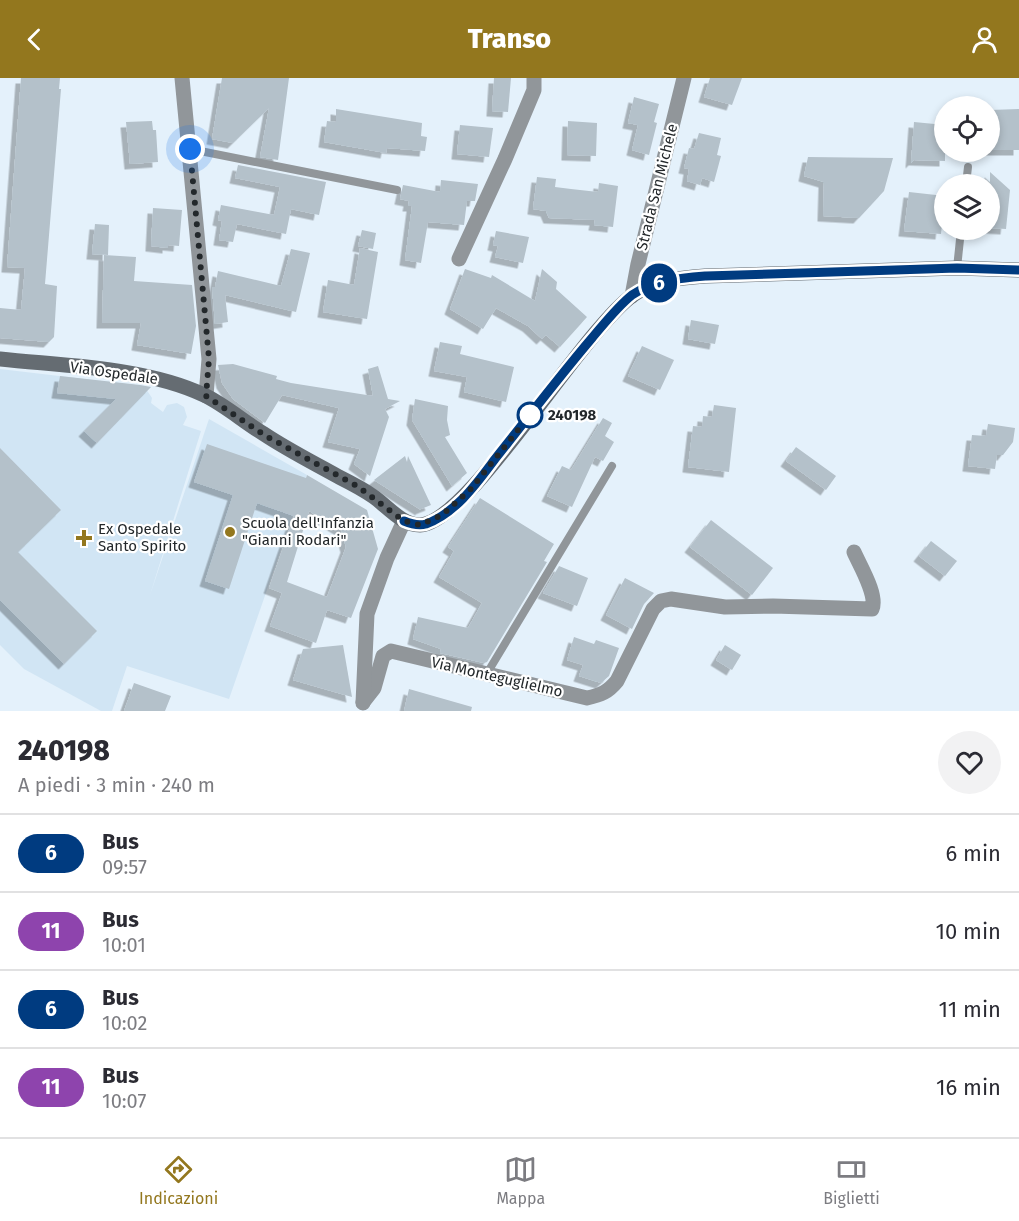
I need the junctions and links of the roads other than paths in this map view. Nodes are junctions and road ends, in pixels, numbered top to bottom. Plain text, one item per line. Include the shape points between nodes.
1 (182, 78) edge
2 (534, 78) edge
3 (684, 78) edge
4 (190, 149) junction
5 (968, 168) dead end
6 (967, 174) edge
7 (397, 190) dead end
8 (960, 240) edge
9 (459, 259) dead end
10 (957, 268) junction
11 (1019, 270) edge
12 (632, 296) junction
13 (0, 359) edge
14 (206, 396) junction
15 (612, 466) dead end
16 (404, 521) junction
17 (854, 552) dead end
18 (486, 675) junction
19 (362, 706) edge

1 - 4 street
2 - 9 street via 534,90
3 - 12 street, Strada San Michele
4 - 7 lane
4 - 14 street via 209,359
5 - 6 lane
8 - 10 lane
10 - 11 street
10 - 12 street via 698,277 665,281
12 - 16 street via 570,364 462,499 426,524
13 - 14 street, Via Ospedale via 140,374
14 - 16 street, Via Ospedale via 266,436 357,486
15 - 18 lane
16 - 19 street via 367,614
17 - 18 street, Via Monteguglielmo via 872,592 872,609 725,607 670,599 653,609 617,681 600,696 587,698
18 - 19 street, Via Monteguglielmo via 391,651 383,656 374,688

